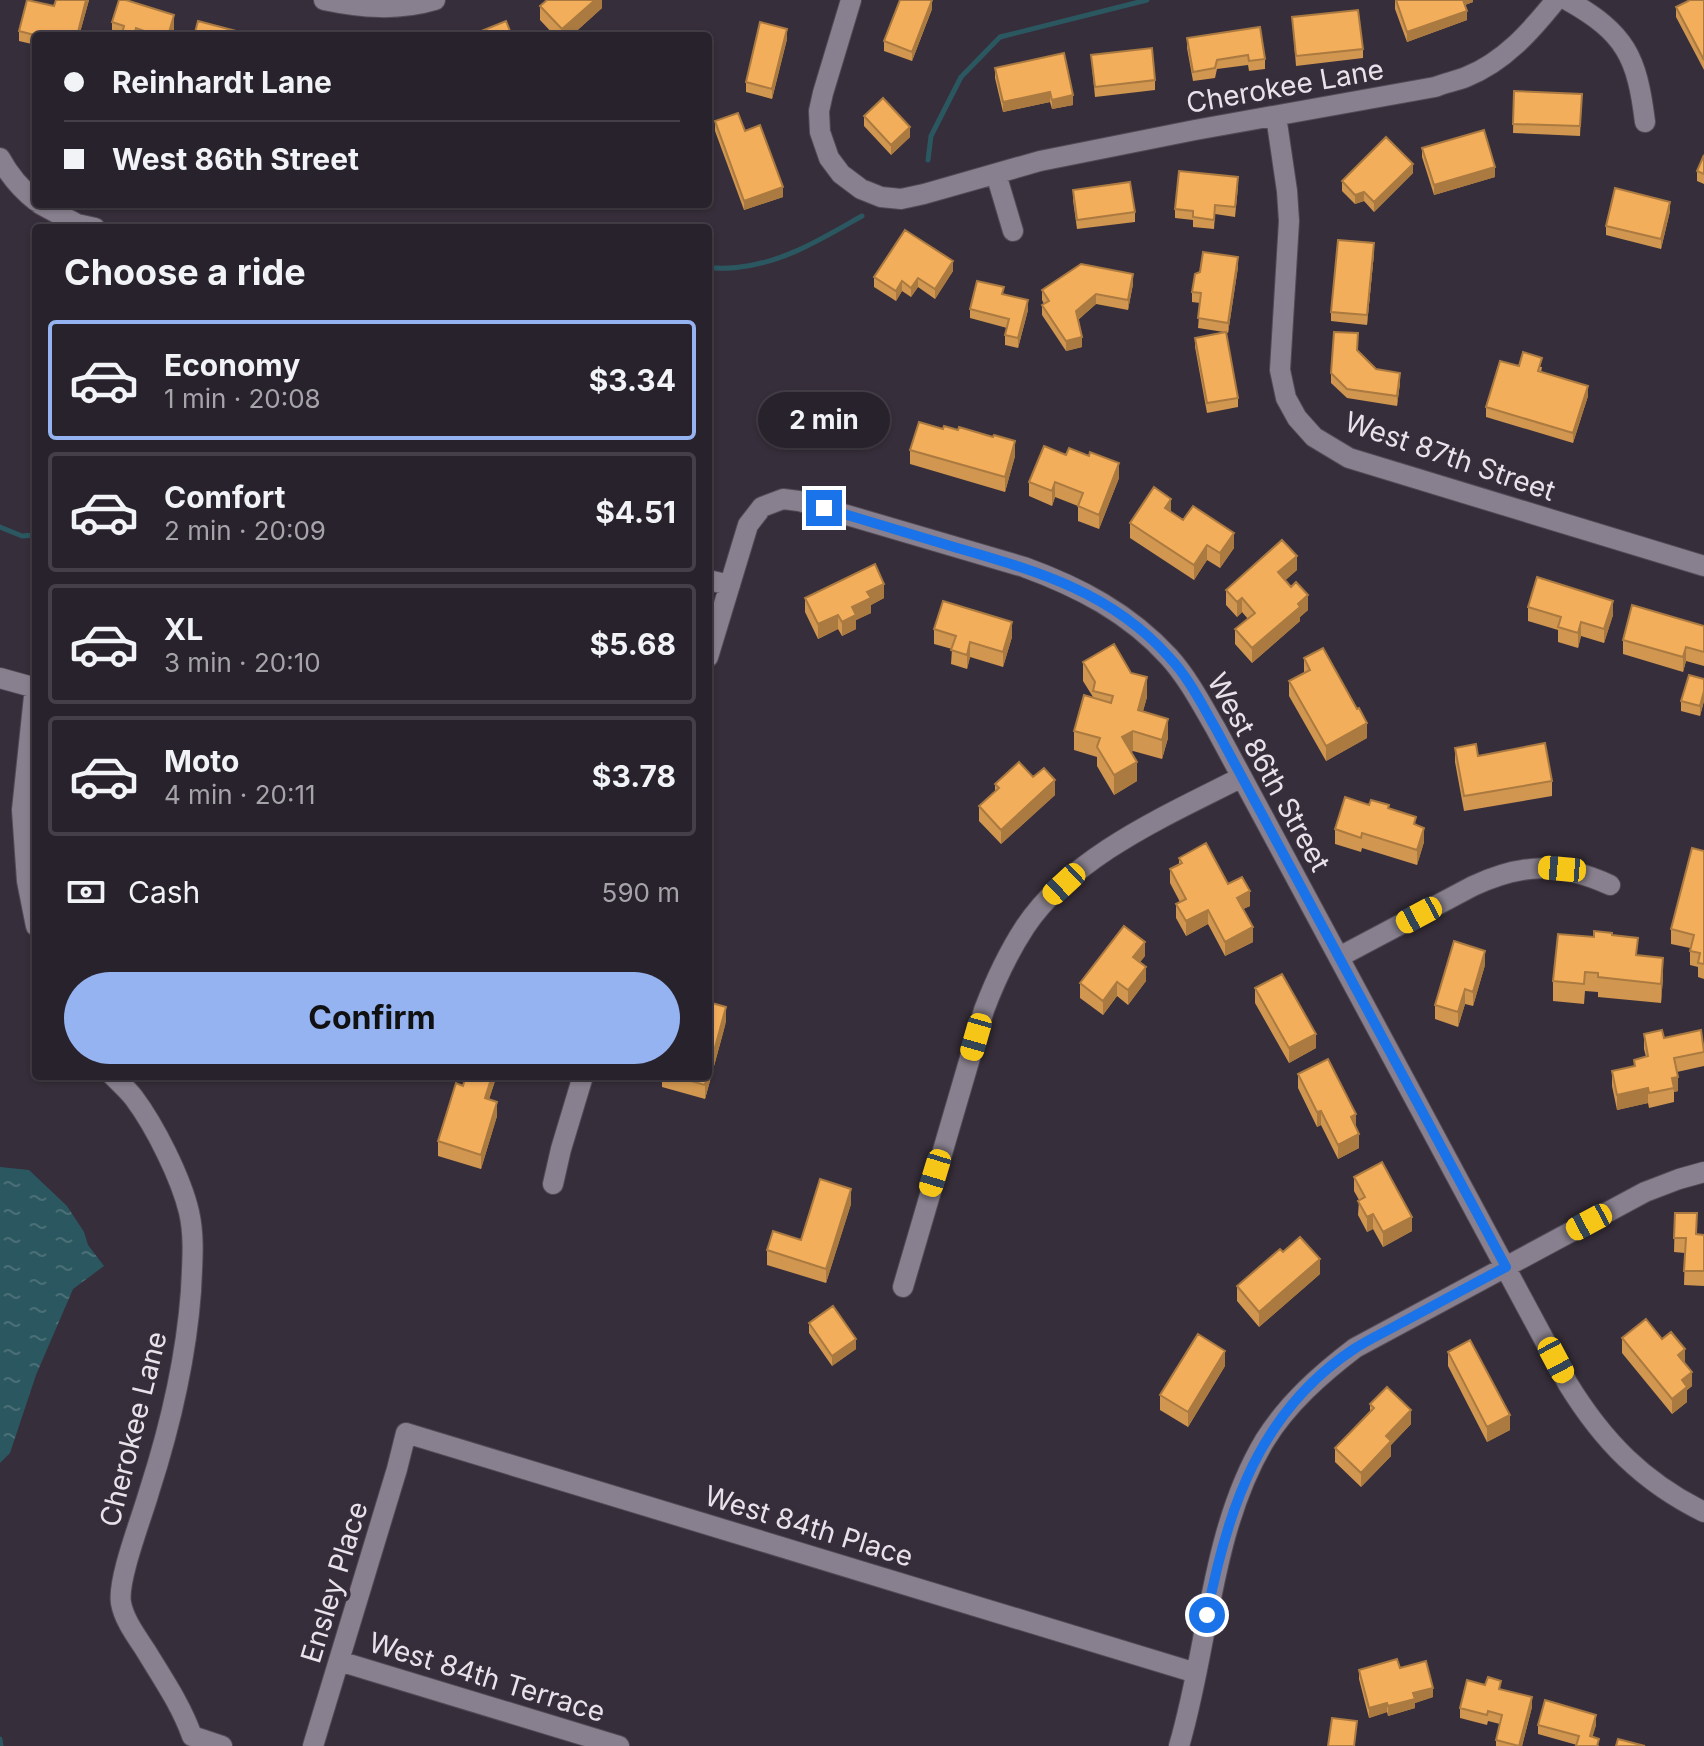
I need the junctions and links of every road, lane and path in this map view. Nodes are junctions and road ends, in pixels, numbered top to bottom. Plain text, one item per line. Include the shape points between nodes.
1 (324, 0) edge
2 (435, 0) edge
3 (851, 0) edge
4 (1556, 0) edge
5 (1567, 0) edge
6 (1276, 116) junction
7 (1645, 122) dead end
8 (0, 158) edge
9 (996, 174) junction
10 (32, 198) edge
11 (49, 208) edge
12 (78, 224) edge
13 (1013, 231) dead end
14 (1704, 566) edge
15 (712, 581) edge
16 (730, 585) junction
17 (712, 644) edge
18 (0, 678) edge
19 (32, 687) edge
20 (32, 723) edge
21 (1242, 777) junction
22 (1610, 885) dead end
23 (32, 906) edge
24 (1339, 957) junction
25 (117, 1080) edge
26 (582, 1080) edge
27 (1704, 1172) edge
28 (553, 1184) dead end
29 (1506, 1267) junction
30 (903, 1287) dead end
31 (406, 1433) joint
32 (1704, 1512) edge
33 (339, 1661) junction
34 (1196, 1673) junction
35 (188, 1741) edge
36 (222, 1746) edge
37 (313, 1746) edge
38 (619, 1746) edge
39 (1179, 1746) edge

1 - 2 street via 391,8
3 - 9 street, Cherokee Lane via 819,111 829,158 841,174 861,189 901,199
4 - 6 street, Cherokee Lane via 1523,39 1467,77
5 - 7 street via 1590,12 1621,43 1636,70
6 - 9 street, Cherokee Lane
6 - 14 street, West 87th Street via 1289,221 1280,370 1286,398 1314,437 1349,458
8 - 10 street
9 - 13 street
11 - 12 street
15 - 16 street
16 - 17 street
16 - 21 street, West 86th Street via 748,525 762,507 783,499 1060,580 1134,624 1169,657
18 - 19 street
20 - 23 street via 22,810
21 - 24 street, West 86th Street
21 - 30 street via 1113,846 1077,871 1027,924 1000,969 984,1010
22 - 24 street via 1562,869 1516,870 1473,886
24 - 29 street, West 86th Street
25 - 35 street, Cherokee Lane via 133,1097 169,1161 185,1198 193,1241 185,1350 120,1602 183,1710
26 - 28 street
27 - 29 street via 1645,1192
29 - 32 street, West 86th Street via 1568,1384 1612,1445 1643,1475
29 - 34 street via 1355,1348 1290,1406 1266,1438 1233,1513
31 - 33 street, Ensley Place
31 - 34 street, West 84th Place
33 - 37 street, Ensley Place
33 - 38 street, West 84th Terrace
34 - 39 street
35 - 36 street

